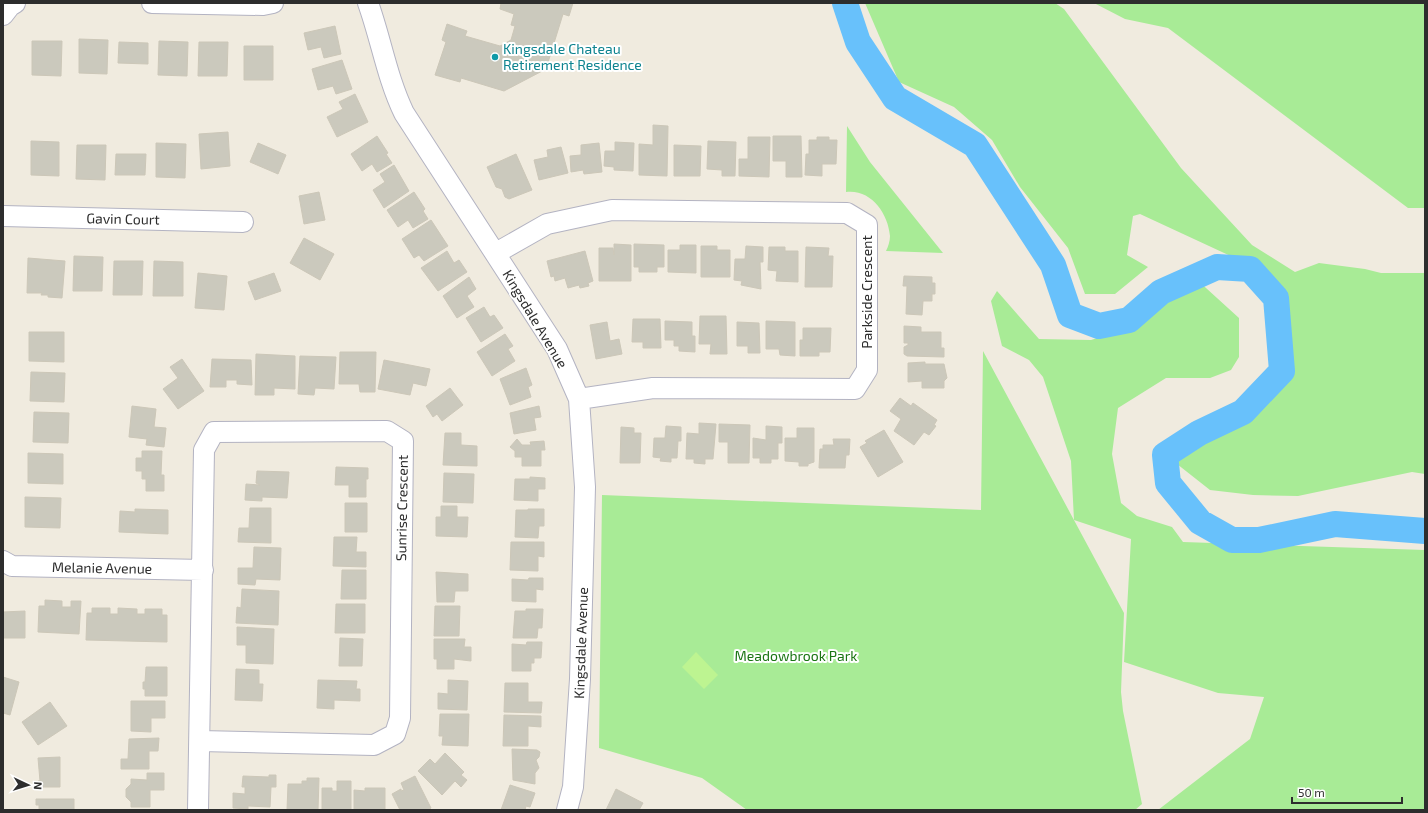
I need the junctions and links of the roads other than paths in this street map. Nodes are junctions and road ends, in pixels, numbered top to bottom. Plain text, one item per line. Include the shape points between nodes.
1 (15, 3) edge
2 (152, 3) edge
3 (273, 3) edge
4 (368, 3) edge
5 (3, 15) edge
6 (3, 216) edge
7 (243, 222) dead end
8 (496, 253) junction
9 (579, 399) junction
10 (3, 561) edge
11 (203, 570) junction
12 (200, 741) junction
13 (198, 810) edge
14 (567, 810) edge

1 - 5 street
2 - 3 street
4 - 8 street, Kingsdale Avenue via 395,95 404,113
6 - 7 street, Gavin Court
8 - 9 street, Kingsdale Avenue via 557,349
8 - 9 street, Parkside Crescent via 547,224 612,210 847,213 867,225 867,370 855,389 653,388
9 - 14 street, Kingsdale Avenue via 585,487 580,679 573,787
10 - 11 street, Melanie Avenue via 12,566
11 - 12 street, Sunrise Crescent
11 - 12 street, Sunrise Crescent via 204,450 214,432 387,431 403,440 400,718 395,734 374,745
12 - 13 street, Sunrise Crescent

